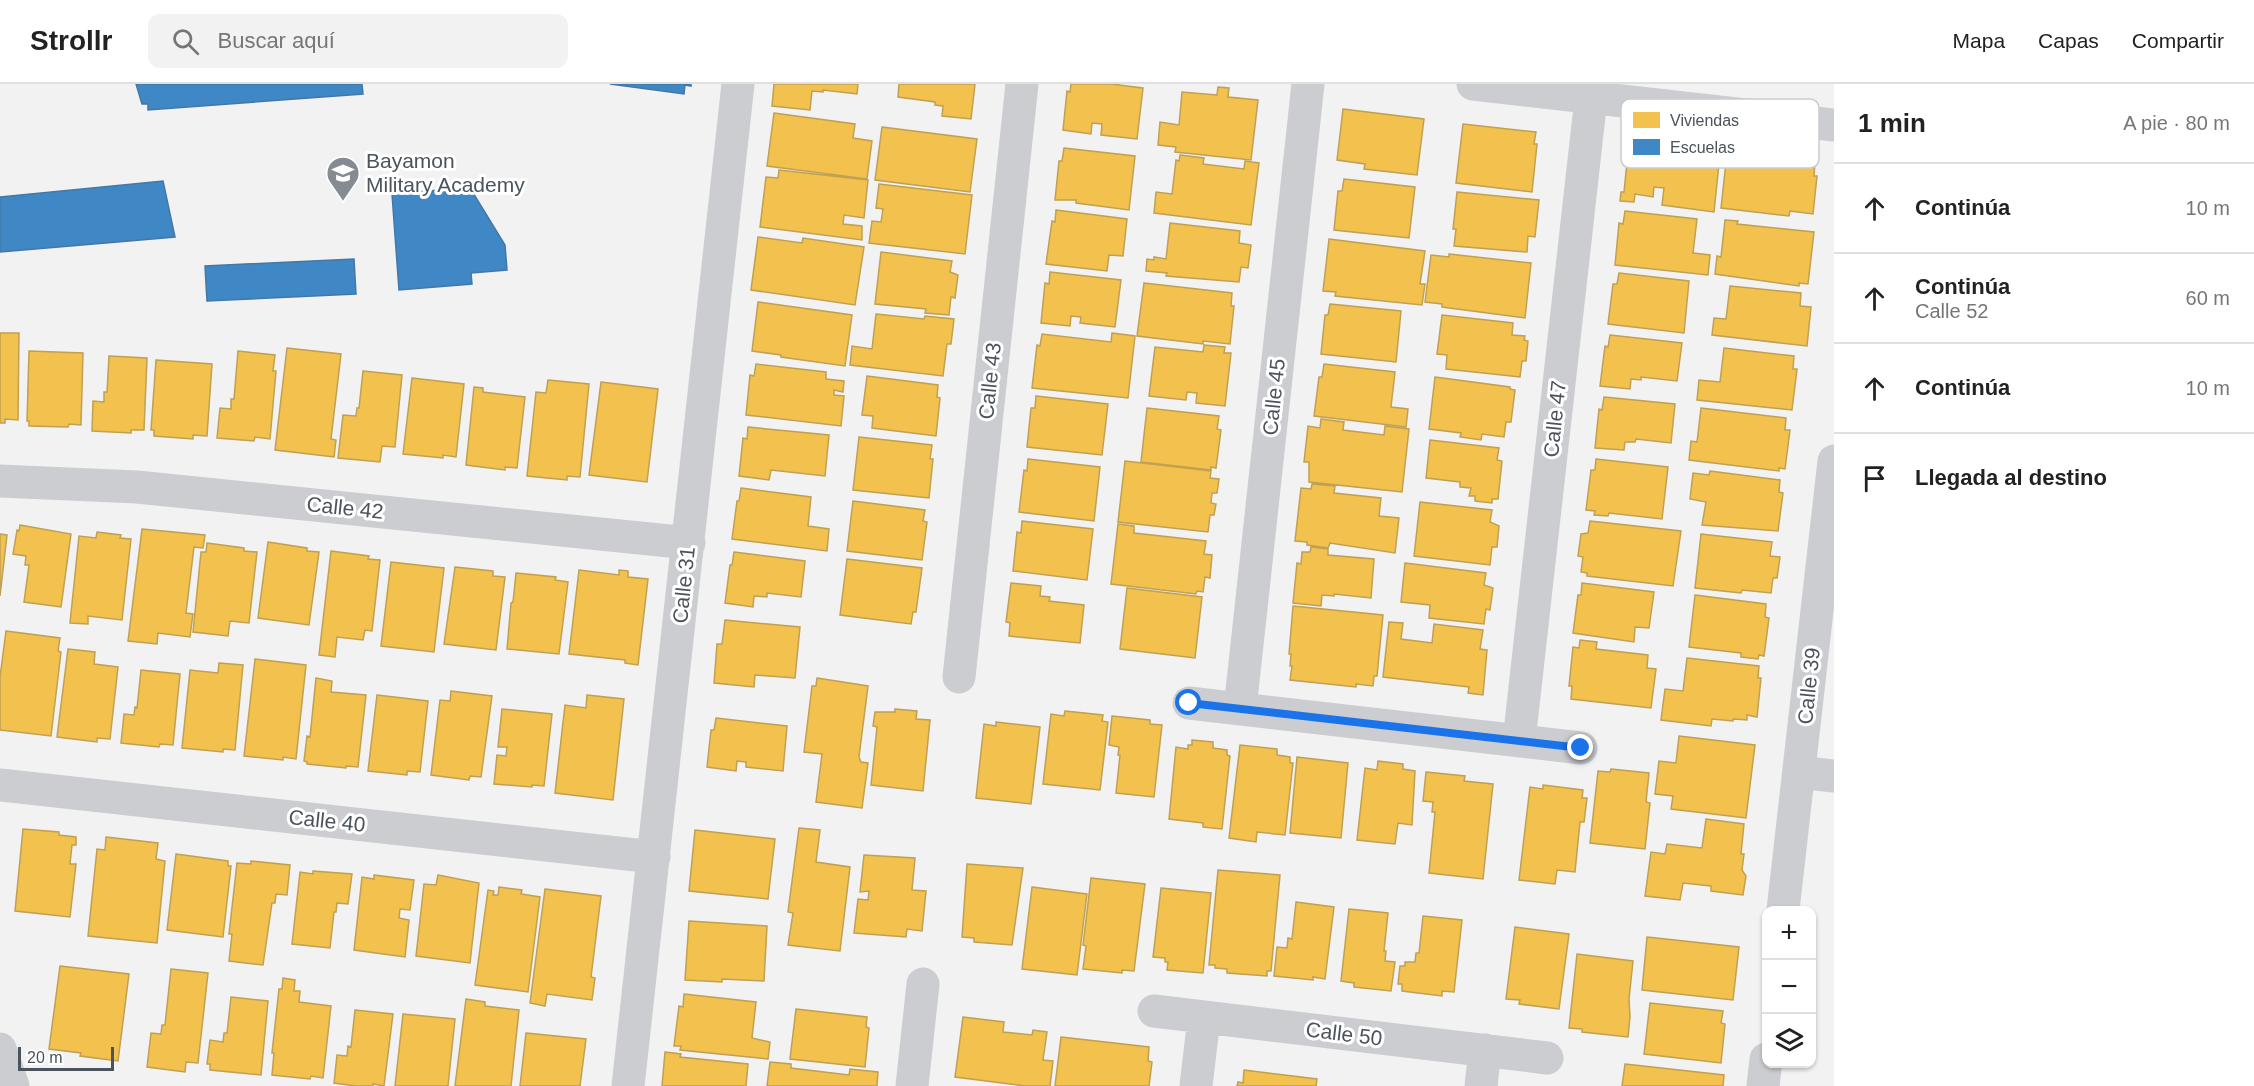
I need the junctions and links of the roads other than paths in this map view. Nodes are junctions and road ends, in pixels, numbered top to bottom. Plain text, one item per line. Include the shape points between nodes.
1 (738, 84) edge
2 (1022, 84) edge
3 (1308, 84) edge
4 (1473, 84) edge
5 (1591, 98) junction
6 (1621, 101) edge
7 (1819, 123) edge
8 (1834, 125) edge
9 (1834, 461) edge
10 (0, 481) edge
11 (689, 543) junction
12 (958, 677) dead end
13 (1189, 703) dead end
14 (1240, 709) junction
15 (1518, 741) junction
16 (1581, 748) dead end
17 (1799, 772) junction
18 (1834, 776) edge
19 (0, 785) edge
20 (654, 857) junction
21 (1783, 906) edge
22 (923, 984) dead end
23 (1154, 1011) dead end
24 (1204, 1018) junction
25 (0, 1049) edge
26 (1485, 1050) junction
27 (1547, 1058) dead end
28 (1766, 1068) edge
29 (13, 1086) edge
30 (628, 1086) edge
31 (912, 1086) edge
32 (1196, 1086) edge
33 (1481, 1086) edge
34 (1764, 1086) edge

1 - 11 street, Calle 31
2 - 12 street, Calle 43
3 - 14 street, Calle 45
4 - 5 street
5 - 6 street
5 - 15 street, Calle 47
7 - 8 street
9 - 17 street, Calle 39
10 - 11 street, Calle 42 via 137,487
11 - 20 street, Calle 31
13 - 14 street
14 - 15 street
15 - 16 street
17 - 18 street
17 - 21 street, Calle 39
19 - 20 street, Calle 40
20 - 30 street, Calle 31
22 - 31 street
23 - 24 street, Calle 50
24 - 26 street, Calle 50
24 - 32 street
25 - 29 street
26 - 27 street, Calle 50
26 - 33 street
28 - 34 street

